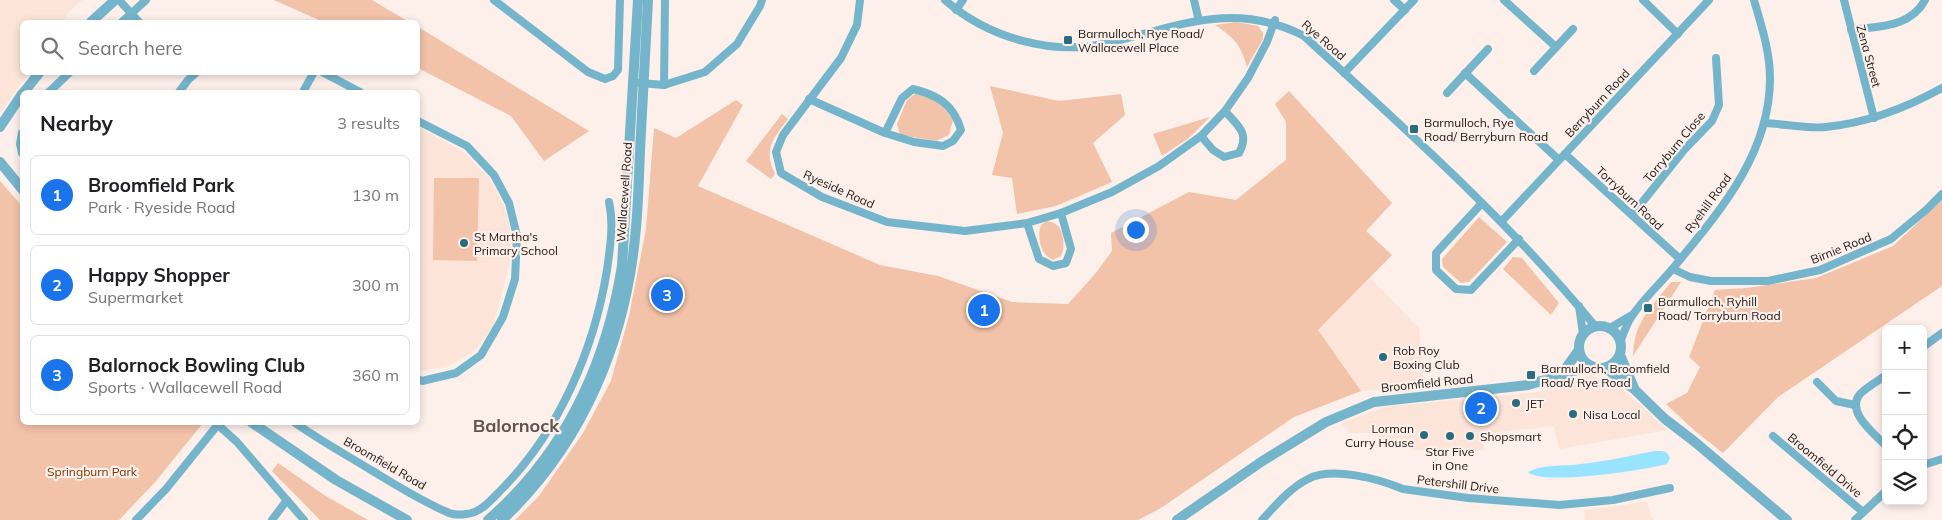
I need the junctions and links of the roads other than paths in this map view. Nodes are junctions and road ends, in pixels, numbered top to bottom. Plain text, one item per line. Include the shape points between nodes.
1 (114, 0) edge
2 (119, 0) edge
3 (146, 0) edge
4 (494, 0) edge
5 (620, 0) edge
6 (638, 0) edge
7 (648, 0) edge
8 (666, 0) edge
9 (762, 0) edge
10 (860, 0) edge
11 (945, 0) edge
12 (963, 0) edge
13 (1194, 0) edge
14 (1394, 0) edge
15 (1414, 0) edge
16 (1504, 0) edge
17 (1643, 0) edge
18 (1709, 0) edge
19 (1754, 0) edge
20 (1844, 0) edge
21 (1925, 0) edge
22 (956, 10) junction
23 (1404, 10) junction
24 (131, 14) junction
25 (1198, 17) junction
26 (93, 20) edge
27 (124, 20) edge
28 (136, 20) edge
29 (1275, 20) junction
30 (1574, 29) dead end
31 (1850, 30) junction
32 (1678, 34) junction
33 (1556, 47) junction
34 (1488, 49) dead end
35 (1716, 58) dead end
36 (1534, 71) dead end
37 (1344, 73) junction
38 (1465, 73) junction
39 (38, 75) edge
40 (67, 75) edge
41 (184, 75) edge
42 (194, 75) edge
43 (312, 75) edge
44 (328, 75) edge
45 (188, 80) junction
46 (633, 82) junction
47 (644, 83) junction
48 (664, 85) junction
49 (1942, 88) edge
50 (25, 90) edge
51 (51, 90) edge
52 (180, 90) edge
53 (304, 90) edge
54 (356, 90) edge
55 (1446, 93) dead end
56 (20, 97) edge
57 (809, 99) junction
58 (1225, 110) junction
59 (1874, 118) junction
60 (420, 123) edge
61 (1765, 123) junction
62 (0, 127) edge
63 (885, 133) junction
64 (1201, 136) junction
65 (1565, 154) junction
66 (1559, 160) junction
67 (0, 162) edge
68 (20, 187) edge
69 (1942, 194) edge
70 (608, 202) dead end
71 (1482, 202) junction
72 (1061, 213) junction
73 (1632, 215) junction
74 (1502, 221) junction
75 (1027, 223) junction
76 (1519, 239) junction
77 (1680, 259) junction
78 (1673, 269) junction
79 (1579, 306) junction
80 (1632, 316) junction
81 (1595, 326) junction
82 (1610, 328) junction
83 (1942, 333) edge
84 (1583, 334) junction
85 (1621, 340) junction
86 (1927, 344) edge
87 (1579, 350) junction
88 (1620, 355) junction
89 (1591, 366) junction
90 (1605, 368) junction
91 (578, 373) junction
92 (1561, 375) junction
93 (1882, 378) edge
94 (596, 379) junction
95 (420, 380) edge
96 (1817, 382) dead end
97 (1634, 389) junction
98 (1855, 405) junction
99 (218, 425) edge
100 (220, 425) edge
101 (255, 425) edge
102 (299, 425) edge
103 (1773, 436) dead end
104 (1882, 442) edge
105 (1942, 459) edge
106 (1927, 464) edge
107 (1670, 488) dead end
108 (1882, 495) edge
109 (287, 500) junction
110 (1863, 512) junction
111 (468, 514) joint
112 (136, 520) edge
113 (272, 520) edge
114 (304, 520) edge
115 (407, 520) edge
116 (488, 520) edge
117 (502, 520) edge
118 (1177, 520) edge
119 (1262, 520) edge
120 (1787, 520) edge
121 (1855, 520) edge

1 - 26 street
2 - 24 street
3 - 24 street
4 - 5 street via 588,72 605,80 618,70
6 - 46 street, Wallacewell Road
7 - 47 street, Wallacewell Road
8 - 48 street
9 - 48 street via 737,44 705,72
10 - 57 street, Ryeside Road via 857,25 841,58
11 - 22 street, Rye Road
12 - 22 street
13 - 25 street
14 - 23 street
15 - 23 street
16 - 33 street
17 - 32 street
18 - 32 street, Berryburn Road
19 - 61 street, Ryehill Road via 1766,39 1770,78
20 - 31 street, Zena Street
21 - 31 street via 1912,16 1898,24
22 - 25 street, Rye Road via 990,30 1010,37 1068,47 1108,43
23 - 37 street
24 - 27 street
24 - 28 street
25 - 29 street, Rye Road via 1241,12
29 - 37 street, Rye Road via 1304,36
29 - 58 street, Ryeside Road via 1248,78
30 - 33 street
31 - 59 street, Zena Street
32 - 65 street, Berryburn Road
33 - 36 street
34 - 38 street
35 - 73 street, Torryburn Close via 1719,105 1712,121 1684,150
37 - 71 street, Rye Road
38 - 55 street
38 - 66 street
39 - 50 street
40 - 51 street
41 - 45 street
42 - 45 street
43 - 53 street
44 - 54 street
45 - 52 street
46 - 47 street
46 - 94 street, Wallacewell Road via 622,266
47 - 48 street
47 - 94 street, Wallacewell Road via 635,238 625,302 616,340
49 - 59 street
56 - 62 street
57 - 63 street
57 - 75 street, Ryeside Road via 783,136 776,152 781,173 800,186 887,222 965,231
58 - 64 street, Ryeside Road
58 - 64 street via 1242,131 1244,143 1238,154 1224,158
59 - 61 street via 1825,128
60 - 95 street via 467,146 494,175 509,202 517,236 515,279 503,317 481,355 456,373
61 - 77 street, Ryehill Road via 1732,195
63 - 63 street via 942,146 952,141 961,130 957,117 947,104 926,92 913,89 902,98
64 - 72 street, Ryeside Road via 1159,166 1112,192
65 - 66 street, Berryburn Road
65 - 73 street, Torryburn Road
66 - 74 street, Berryburn Road
67 - 68 street
69 - 78 street, Birnie Road via 1891,239 1820,270 1768,280 1712,280 1690,277
70 - 91 street, Wallacewell Road via 611,214 610,251 603,294
71 - 74 street, Rye Road
71 - 76 street via 1436,253 1436,270 1456,289 1471,290
72 - 75 street, Ryeside Road
72 - 75 street via 1071,249 1066,263 1052,266 1039,259
73 - 77 street, Torryburn Road
74 - 76 street, Rye Road
76 - 79 street, Rye Road
77 - 78 street, Ryehill Road
78 - 80 street, Ryehill Road
79 - 81 street, Rye Road
79 - 84 street
80 - 82 street, Ryehill Road
80 - 85 street, Ryehill Road
81 - 82 street
81 - 84 street
82 - 85 street
83 - 86 street
84 - 87 street
85 - 88 street
87 - 89 street via 1584,361
87 - 92 street
88 - 90 street
88 - 97 street
89 - 90 street
89 - 92 street, Broomfield Road
90 - 97 street
91 - 94 street
91 - 111 street, Wallacewell Road via 549,428 517,474 482,509
92 - 118 street, Broomfield Road via 1528,386 1374,402 1326,422
93 - 98 street via 1859,395
94 - 116 street, Wallacewell Road via 547,456
94 - 117 street, Wallacewell Road via 582,417 562,451 541,480
96 - 98 street via 1836,401
97 - 120 street via 1665,419
98 - 104 street via 1858,416
99 - 112 street
100 - 109 street
101 - 115 street via 336,480
102 - 111 street, Broomfield Road via 442,510 450,514
103 - 110 street, Broomfield Drive
105 - 106 street
107 - 119 street, Petershill Drive via 1613,500 1560,505 1403,489 1337,473 1310,478 1291,490
108 - 110 street
109 - 113 street
109 - 114 street
110 - 121 street

